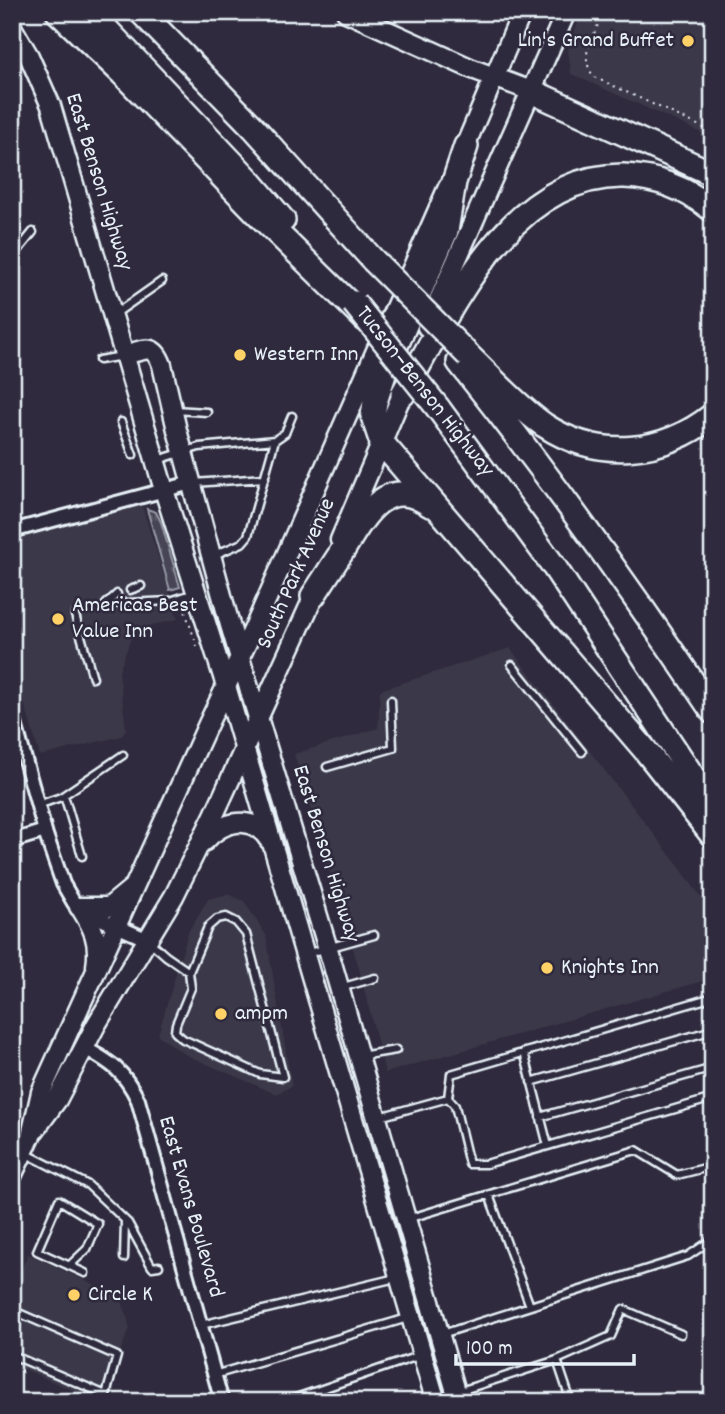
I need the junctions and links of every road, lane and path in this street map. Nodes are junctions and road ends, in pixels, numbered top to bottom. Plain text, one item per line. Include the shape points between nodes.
1 (58, 12) edge
2 (90, 12) edge
3 (141, 12) edge
4 (346, 12) edge
5 (522, 12) edge
6 (566, 12) edge
7 (602, 12) edge
8 (635, 12) edge
9 (645, 17) dead end
10 (12, 27) edge
11 (495, 76) junction
12 (531, 91) junction
13 (713, 132) edge
14 (466, 146) junction
15 (713, 174) edge
16 (713, 210) edge
17 (33, 232) dead end
18 (12, 258) edge
19 (162, 281) dead end
20 (353, 305) junction
21 (113, 316) junction
22 (124, 355) junction
23 (464, 359) junction
24 (99, 360) dead end
25 (403, 394) junction
26 (173, 410) junction
27 (207, 412) dead end
28 (713, 415) edge
29 (292, 416) dead end
30 (121, 422) dead end
31 (275, 440) junction
32 (382, 443) junction
33 (183, 452) junction
34 (132, 454) dead end
35 (156, 460) junction
36 (265, 478) junction
37 (191, 483) junction
38 (164, 490) junction
39 (447, 520) junction
40 (12, 531) edge
41 (212, 557) junction
42 (141, 586) dead end
43 (130, 590) dead end
44 (117, 594) dead end
45 (189, 595) junction
46 (313, 596) junction
47 (75, 615) dead end
48 (200, 655) dead end
49 (240, 658) junction
50 (512, 665) dead end
51 (93, 678) dead end
52 (226, 686) junction
53 (390, 700) dead end
54 (713, 712) edge
55 (12, 713) edge
56 (258, 717) junction
57 (244, 749) junction
58 (582, 752) dead end
59 (123, 755) dead end
60 (327, 767) dead end
61 (64, 794) junction
62 (38, 805) junction
63 (713, 807) edge
64 (45, 831) junction
65 (713, 836) edge
66 (12, 841) edge
67 (274, 850) junction
68 (196, 852) junction
69 (82, 856) dead end
70 (137, 883) junction
71 (80, 907) junction
72 (118, 927) junction
73 (374, 935) dead end
74 (148, 940) junction
75 (328, 949) junction
76 (304, 955) junction
77 (189, 972) junction
78 (375, 978) dead end
79 (94, 979) junction
80 (339, 988) junction
81 (713, 997) edge
82 (713, 1030) edge
83 (83, 1047) junction
84 (396, 1050) dead end
85 (524, 1052) junction
86 (359, 1056) junction
87 (713, 1068) edge
88 (531, 1082) junction
89 (449, 1098) junction
90 (713, 1098) edge
91 (377, 1117) junction
92 (540, 1117) junction
93 (548, 1146) junction
94 (19, 1158) edge
95 (713, 1166) edge
96 (394, 1175) junction
97 (371, 1181) junction
98 (489, 1195) junction
99 (406, 1219) junction
100 (125, 1221) junction
101 (713, 1239) edge
102 (124, 1258) dead end
103 (69, 1266) junction
104 (159, 1266) dead end
105 (85, 1273) dead end
106 (400, 1277) junction
107 (530, 1306) junction
108 (13, 1313) edge
109 (411, 1317) junction
110 (201, 1325) junction
111 (440, 1334) junction
112 (681, 1334) dead end
113 (24, 1349) dead end
114 (423, 1355) junction
115 (39, 1356) dead end
116 (16, 1357) edge
117 (557, 1360) junction
118 (56, 1363) dead end
119 (36, 1365) junction
120 (74, 1371) dead end
121 (52, 1372) junction
122 (214, 1375) junction
123 (85, 1376) dead end
124 (70, 1380) junction
125 (81, 1385) junction
126 (457, 1397) edge
127 (104, 1398) edge
128 (222, 1402) edge
129 (284, 1402) edge
130 (436, 1402) edge
131 (571, 1402) edge

1 - 20 highway
2 - 20 highway, Tucson–Benson Highway via 249,180
3 - 23 highway, Tucson–Benson Highway, bridge via 254,128
4 - 11 main road
5 - 11 main road, South Park Avenue
6 - 12 main road, South Park Avenue
7 - 13 path via 587,51 586,61 594,77
8 - 9 path
10 - 21 main road, East Benson Highway via 51,106
11 - 12 main road
11 - 14 main road, South Park Avenue
12 - 15 highway
12 - 25 main road, South Park Avenue via 419,346
14 - 32 highway via 446,230 375,402 373,416
14 - 49 main road, South Park Avenue
16 - 25 highway via 678,187 632,176 593,179 552,195 522,217 461,291
17 - 18 lane
19 - 21 lane
20 - 63 highway, Tucson–Benson Highway, bridge via 439,408 553,565
21 - 22 main road, East Benson Highway
22 - 24 lane
22 - 26 main road, East Benson Highway via 147,349 159,355
22 - 35 main road, East Benson Highway
23 - 28 highway via 542,424 583,443 623,449 660,445
23 - 54 highway, Tucson–Benson Highway
25 - 32 main road, South Park Avenue
26 - 27 lane
26 - 33 main road, East Benson Highway
29 - 31 lane via 285,433
30 - 34 lane
31 - 33 lane
31 - 36 lane
32 - 39 highway
32 - 46 main road, South Park Avenue
33 - 35 lane
33 - 37 main road, East Benson Highway
35 - 38 main road, East Benson Highway
36 - 37 lane
36 - 41 lane via 248,536
37 - 38 street
37 - 41 main road, East Benson Highway
38 - 40 street
38 - 45 main road, East Benson Highway
39 - 46 highway via 415,496 386,497 365,515
39 - 65 highway
41 - 49 main road, East Benson Highway
42 - 43 lane
44 - 45 lane via 106,604 170,601
45 - 48 path
45 - 52 main road, East Benson Highway
46 - 56 main road, South Park Avenue
47 - 51 lane
49 - 52 main road, South Park Avenue
49 - 56 main road, East Benson Highway
50 - 58 lane
52 - 57 main road, East Benson Highway
52 - 70 main road, South Park Avenue
53 - 60 lane via 393,748
55 - 62 street
56 - 57 main road, South Park Avenue
56 - 75 main road, East Benson Highway
57 - 67 main road, East Benson Highway
57 - 68 main road, South Park Avenue
59 - 61 lane
61 - 62 lane
61 - 69 lane
62 - 64 street
64 - 66 street
64 - 71 street via 63,884
67 - 68 main road via 259,829 239,822 218,828
67 - 76 main road, East Benson Highway
68 - 74 main road, South Park Avenue
70 - 71 main road via 108,907
70 - 72 main road, South Park Avenue
71 - 72 street
71 - 79 main road via 97,939
72 - 74 street
72 - 79 main road, South Park Avenue
73 - 75 lane
74 - 77 lane
74 - 83 main road, South Park Avenue
75 - 76 lane
75 - 80 main road, East Benson Highway
76 - 97 main road, East Benson Highway
77 - 77 lane via 208,927 226,917 236,922 246,934 283,1077 260,1074 183,1040 175,1032 191,988
78 - 80 lane
79 - 94 main road, South Park Avenue via 41,1092
80 - 86 main road, East Benson Highway
81 - 85 lane
82 - 88 lane
83 - 94 main road, South Park Avenue via 57,1100
83 - 110 street, East Evans Boulevard via 127,1078 138,1100
84 - 86 lane
85 - 88 lane
85 - 89 lane via 451,1074
86 - 91 main road, East Benson Highway
87 - 92 lane
88 - 92 lane
89 - 91 lane
89 - 93 lane via 469,1164 486,1164
90 - 93 lane
91 - 96 main road, East Benson Highway
92 - 93 lane
94 - 100 lane via 88,1185
95 - 98 lane via 677,1175 636,1150
96 - 97 main road
96 - 99 main road, East Benson Highway
97 - 106 main road, East Benson Highway
98 - 99 lane
98 - 107 lane
99 - 111 main road, East Benson Highway
100 - 102 lane
100 - 104 lane via 152,1267
101 - 107 lane via 688,1256
103 - 103 lane via 37,1251 59,1200 98,1224 87,1250
103 - 105 lane
106 - 109 main road, East Benson Highway
106 - 110 lane
107 - 111 lane
108 - 127 lane via 117,1356
109 - 114 main road, East Benson Highway
109 - 122 lane
110 - 122 street, East Evans Boulevard
111 - 126 main road, East Benson Highway
112 - 117 lane via 623,1309 611,1336
113 - 116 lane
114 - 129 lane
114 - 130 main road, East Benson Highway
115 - 119 lane
116 - 119 lane
117 - 126 lane
117 - 131 lane
118 - 121 lane
119 - 121 lane
120 - 124 lane
121 - 124 lane
122 - 128 street, East Evans Boulevard
123 - 125 lane
124 - 125 lane
125 - 127 lane

